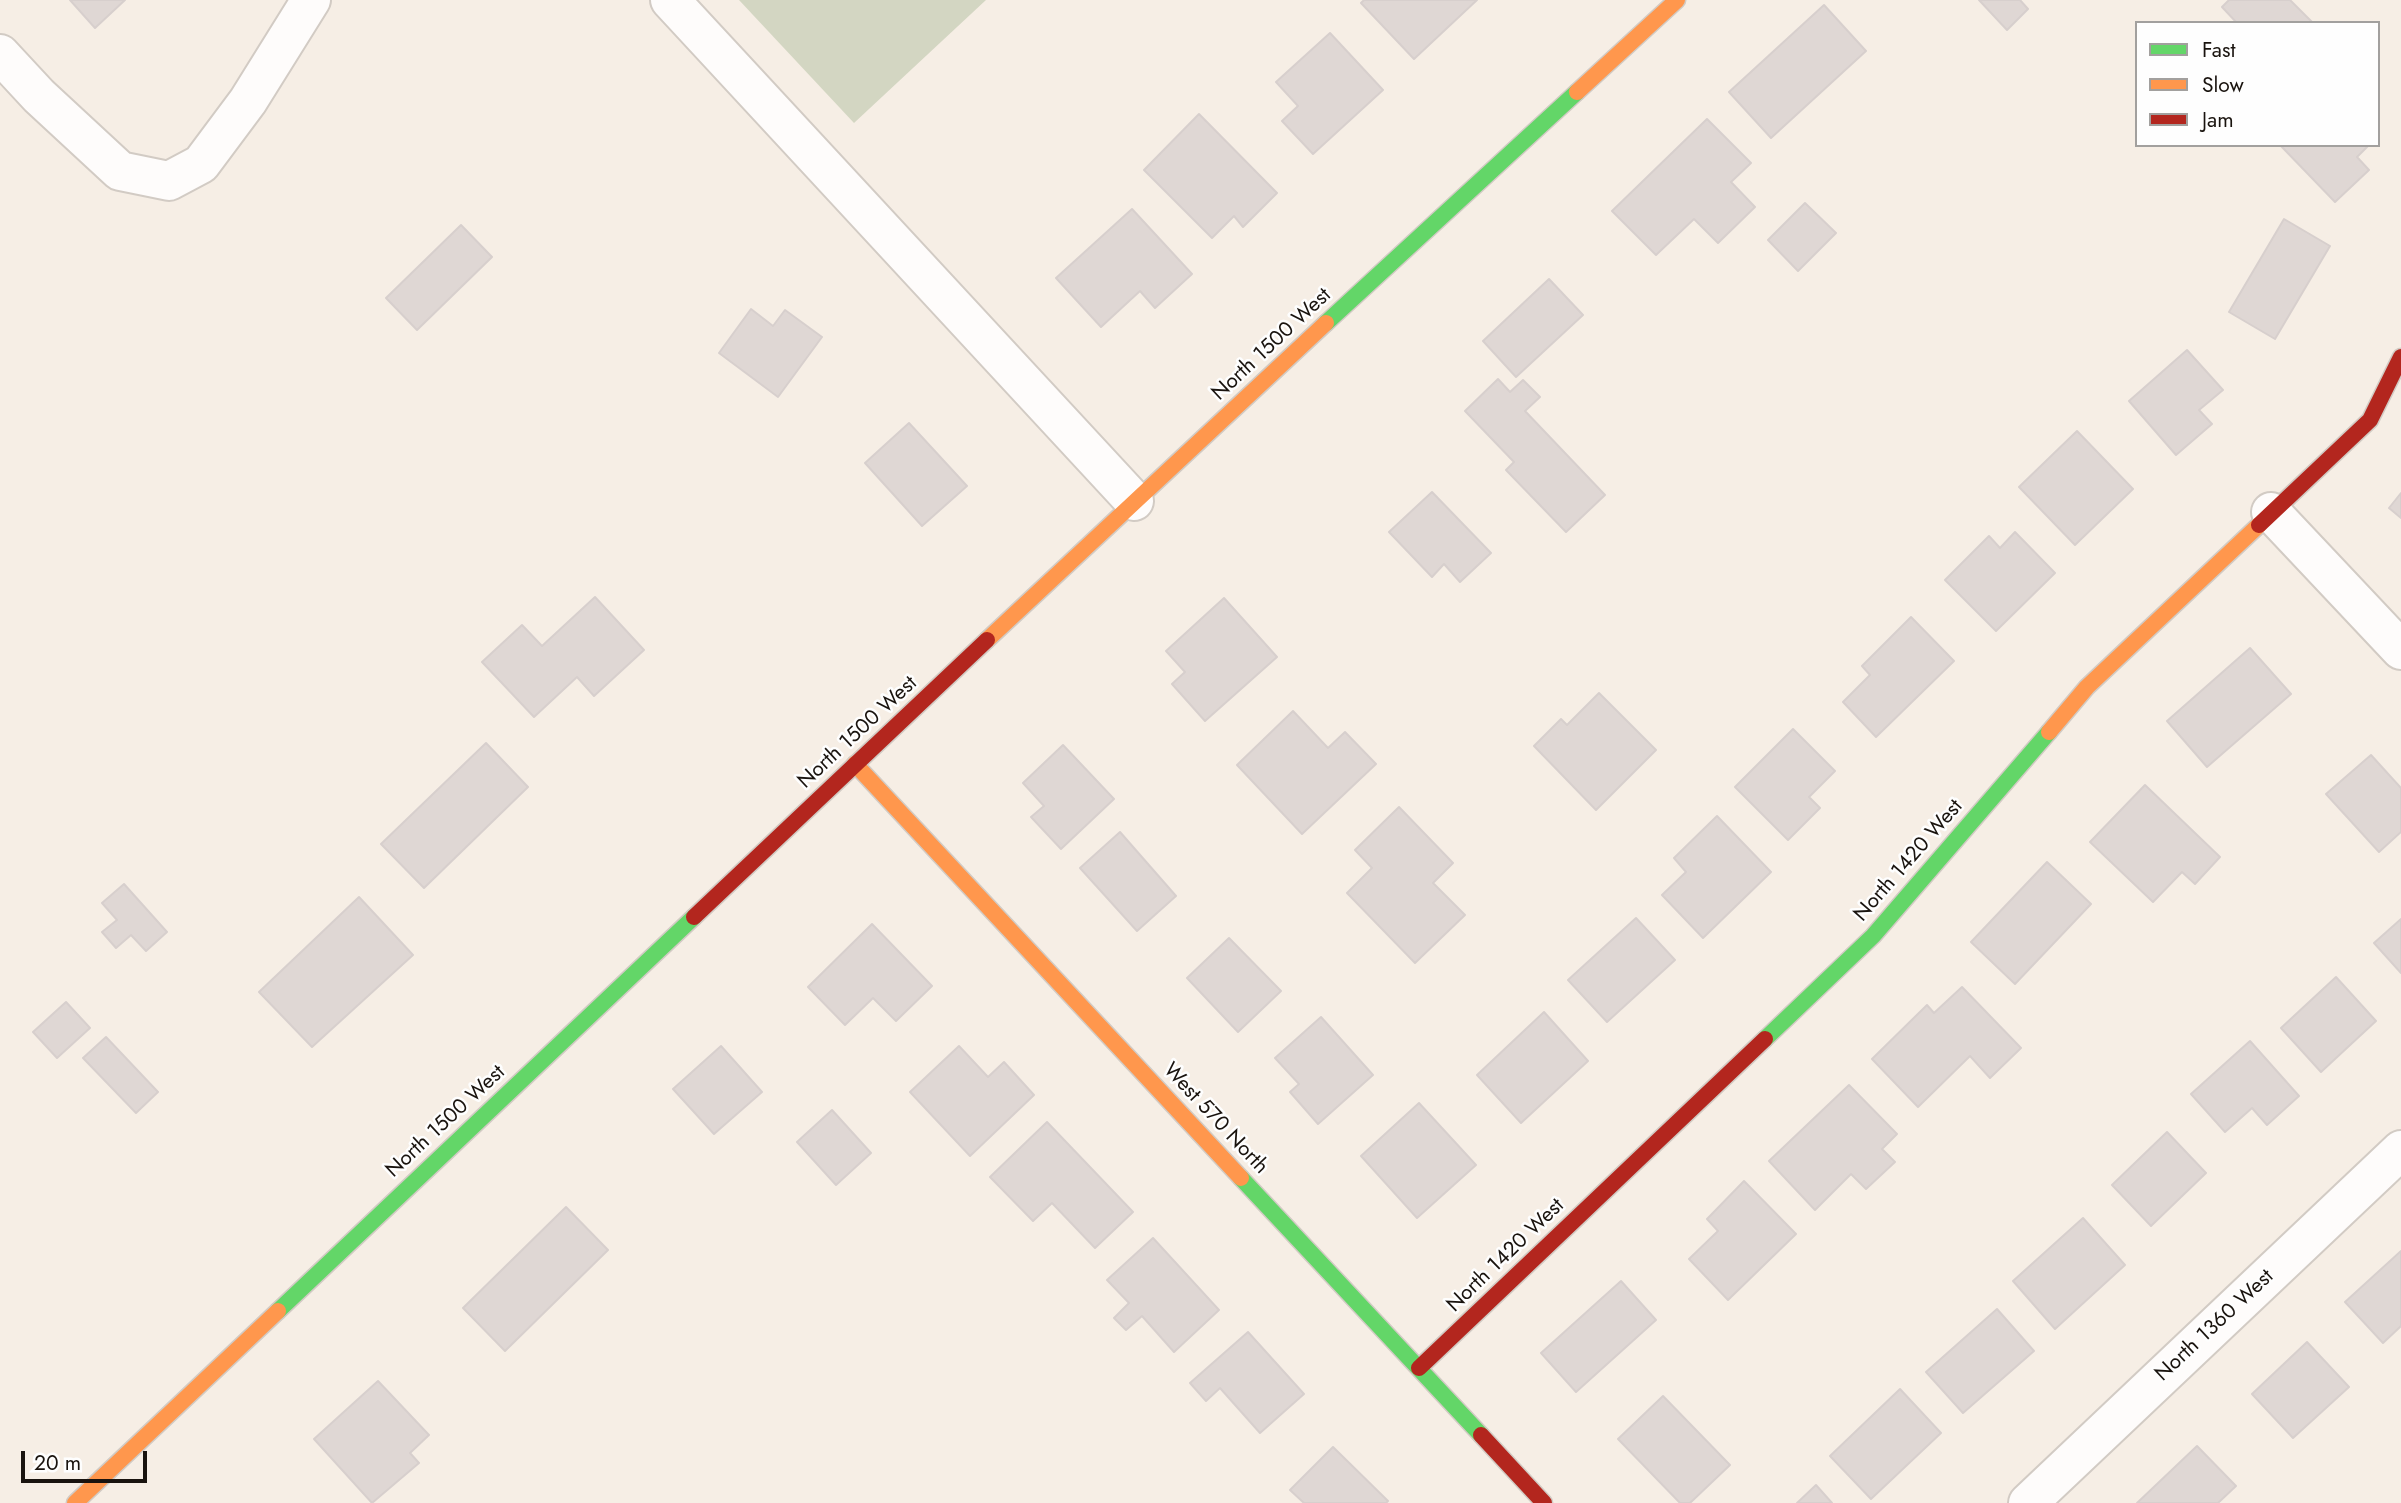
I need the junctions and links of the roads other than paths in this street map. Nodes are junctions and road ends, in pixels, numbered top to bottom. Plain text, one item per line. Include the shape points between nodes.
1 (311, 0) edge
2 (670, 0) edge
3 (1676, 0) edge
4 (0, 54) edge
5 (2401, 357) edge
6 (1134, 501) junction
7 (2271, 512) junction
8 (2401, 650) edge
9 (855, 764) junction
10 (2401, 1150) edge
11 (1419, 1368) junction
12 (75, 1503) edge
13 (1544, 1503) edge
14 (2028, 1503) edge

1 - 4 street via 248,101 201,164 169,181 120,171
2 - 6 street
3 - 6 street, North 1500 West
5 - 7 street, North 1420 West via 2370,419
6 - 9 street, North 1500 West
7 - 8 street
7 - 11 street, North 1420 West via 2087,687 1873,936
9 - 11 street, West 570 North
9 - 12 street, North 1500 West
10 - 14 street, North 1360 West
11 - 13 street, West 570 North

